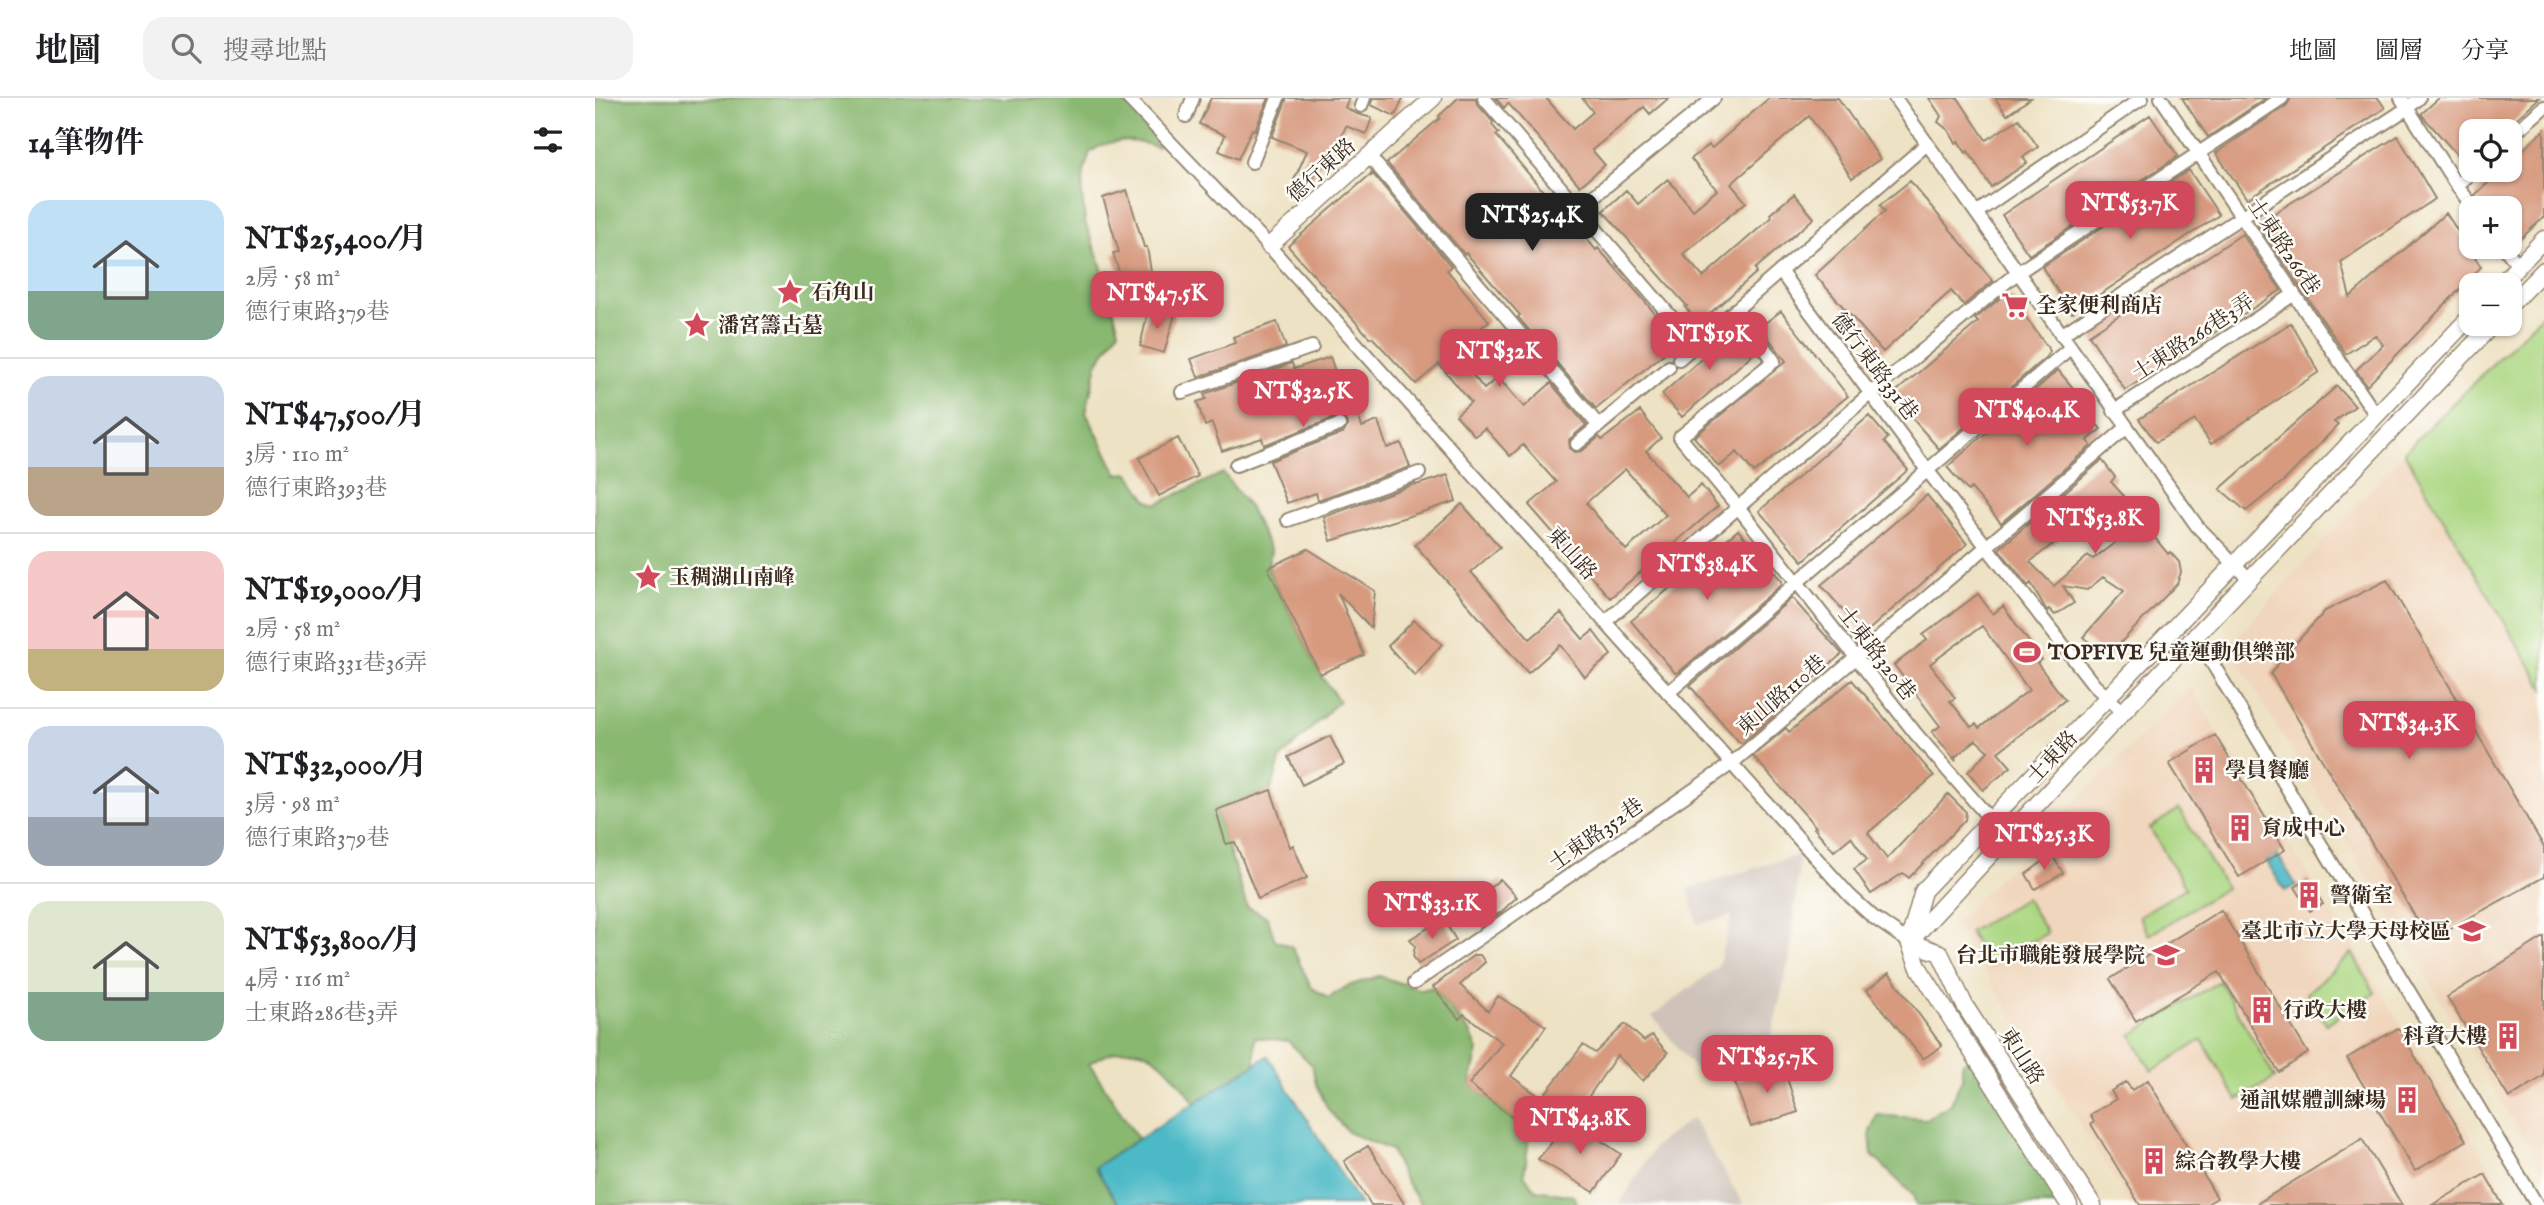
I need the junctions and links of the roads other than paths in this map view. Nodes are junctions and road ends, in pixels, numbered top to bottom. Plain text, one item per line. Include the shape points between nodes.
1 (1128, 98) edge
2 (1193, 98) edge
3 (1278, 98) edge
4 (1433, 98) edge
5 (1483, 98) edge
6 (1714, 98) edge
7 (1895, 98) edge
8 (2142, 98) edge
9 (2161, 98) edge
10 (2282, 98) edge
11 (2419, 98) edge
12 (2405, 103) edge
13 (2544, 107) edge
14 (1186, 116) dead end
15 (2522, 126) edge
16 (1927, 144) junction
17 (2198, 153) junction
18 (1369, 156) junction
19 (1252, 162) dead end
20 (2462, 182) edge
21 (2457, 186) junction
22 (2465, 196) edge
23 (1578, 209) junction
24 (1976, 213) junction
25 (2242, 217) junction
26 (2544, 239) edge
27 (1269, 246) junction
28 (2513, 259) edge
29 (2519, 266) junction
30 (2544, 270) edge
31 (1780, 271) junction
32 (2017, 273) junction
33 (2512, 273) edge
34 (2522, 293) edge
35 (2293, 295) junction
36 (1736, 309) junction
37 (2459, 329) edge
38 (2061, 335) junction
39 (2482, 336) edge
40 (1695, 345) junction
41 (1312, 348) dead end
42 (2070, 348) junction
43 (1182, 392) dead end
44 (1871, 394) junction
45 (2114, 411) junction
46 (2376, 415) junction
47 (1339, 425) dead end
48 (1599, 426) junction
49 (2126, 428) junction
50 (1577, 444) dead end
51 (1236, 465) dead end
52 (1927, 470) junction
53 (1419, 473) dead end
54 (1738, 507) junction
55 (1288, 520) dead end
56 (1986, 545) junction
57 (2233, 565) junction
58 (2251, 580) junction
59 (1797, 582) junction
60 (1605, 622) junction
61 (2196, 636) junction
62 (1857, 656) junction
63 (1668, 693) junction
64 (2106, 697) junction
65 (2123, 712) junction
66 (1731, 764) junction
67 (1991, 820) junction
68 (1909, 942) junction
69 (1414, 983) dead end
70 (2069, 1205) edge
71 (2094, 1205) edge
72 (2537, 1205) edge

1 - 27 street, 東山路
2 - 14 street
3 - 19 street
4 - 18 street, 德行東路
5 - 23 street
6 - 23 street
7 - 16 street
8 - 24 street
9 - 17 street, 士東路266巷
10 - 17 street
11 - 12 street
12 - 21 street
12 - 25 street
13 - 15 street
16 - 24 street
16 - 31 street
17 - 25 street, 士東路266巷
17 - 32 street
18 - 27 street, 德行東路
18 - 48 street
20 - 21 street
21 - 22 street
23 - 40 street
24 - 32 street
25 - 35 street, 士東路266巷
25 - 38 street
26 - 29 street
27 - 60 street, 東山路
28 - 29 street
29 - 33 street
30 - 34 street
31 - 36 street
31 - 44 street, 德行東路331巷
32 - 38 street
32 - 44 street
35 - 45 street, 士東路266巷3弄
35 - 46 street, 士東路266巷
36 - 40 street
36 - 54 street, 士東路320巷 via 1774,361 1680,437
37 - 46 street, 士東路
38 - 42 street
39 - 58 street, 士東路
40 - 48 street
41 - 43 street
42 - 45 street
42 - 52 street
44 - 52 street, 德行東路331巷
44 - 54 street
45 - 49 street
46 - 57 street, 士東路
47 - 51 street
48 - 50 street
49 - 56 street, 東山路110巷
49 - 57 street via 2197,526
52 - 56 street, 德行東路331巷
52 - 59 street
53 - 55 street
54 - 59 street, 士東路320巷
54 - 60 street
56 - 62 street, 東山路110巷
56 - 64 street, 德行東路331巷
57 - 58 street
57 - 64 street, 士東路
58 - 61 street, 士東路
59 - 62 street, 士東路320巷
59 - 63 street
60 - 63 street, 東山路
61 - 65 street, 士東路
61 - 72 street
62 - 66 street, 東山路110巷
62 - 67 street, 士東路320巷 via 1916,734
63 - 66 street, 東山路
64 - 65 street, 德行東路331巷
64 - 67 street, 士東路
65 - 68 street, 士東路
66 - 68 street, 東山路 via 1850,896
66 - 69 street, 士東路352巷
67 - 68 street, 士東路 via 1923,891
68 - 70 street, 東山路 via 1919,968
68 - 71 street, 東山路 via 1940,953 1965,1006

